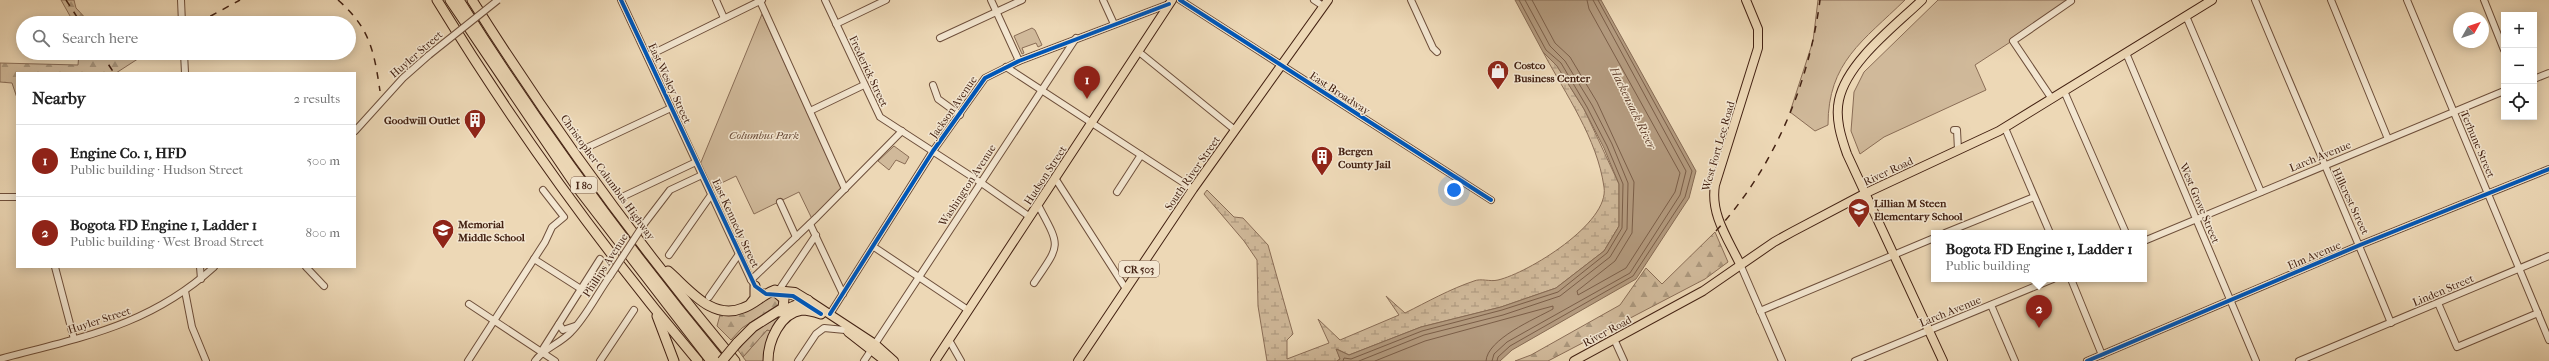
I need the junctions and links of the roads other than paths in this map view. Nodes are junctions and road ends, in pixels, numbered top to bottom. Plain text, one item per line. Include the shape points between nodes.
1 (180, 0) edge
2 (437, 0) edge
3 (450, 0) edge
4 (459, 0) edge
5 (472, 0) edge
6 (498, 0) edge
7 (621, 0) edge
8 (716, 0) edge
9 (825, 0) edge
10 (886, 0) edge
11 (991, 0) edge
12 (1022, 0) edge
13 (1103, 0) edge
14 (1180, 0) edge
15 (1314, 0) edge
16 (1411, 0) edge
17 (1746, 0) edge
18 (1922, 0) edge
19 (2212, 0) edge
20 (2255, 0) edge
21 (2331, 0) edge
22 (2407, 0) edge
23 (2484, 0) edge
24 (761, 1) edge
25 (2071, 1) edge
26 (1171, 2) edge
27 (2202, 2) edge
28 (1326, 3) edge
29 (996, 12) junction
30 (181, 16) edge
31 (2186, 16) junction
32 (724, 18) junction
33 (836, 24) junction
34 (1114, 24) junction
35 (940, 38) dead end
36 (1076, 38) junction
37 (2503, 48) edge
38 (1139, 52) junction
39 (1437, 52) dead end
40 (2126, 53) junction
41 (648, 56) junction
42 (184, 60) edge
43 (1019, 61) junction
44 (1281, 66) junction
45 (1006, 67) junction
46 (185, 72) edge
47 (2549, 73) edge
48 (2537, 78) edge
49 (864, 85) junction
50 (933, 85) dead end
51 (1042, 91) junction
52 (2064, 92) junction
53 (2501, 92) edge
54 (2052, 99) junction
55 (671, 108) junction
56 (810, 111) junction
57 (2454, 112) junction
58 (960, 115) junction
59 (1092, 123) junction
60 (2005, 128) junction
61 (356, 130) edge
62 (1235, 130) junction
63 (1954, 130) dead end
64 (902, 131) junction
65 (2388, 139) junction
66 (586, 148) dead end
67 (1958, 150) junction
68 (933, 151) junction
69 (1141, 155) junction
70 (696, 162) junction
71 (2323, 166) junction
72 (2549, 169) edge
73 (702, 175) junction
74 (1055, 178) junction
75 (980, 182) junction
76 (845, 189) junction
77 (1193, 189) junction
78 (543, 190) dead end
79 (1117, 192) dead end
80 (2261, 192) junction
81 (1866, 193) junction
82 (2488, 194) junction
83 (711, 195) junction
84 (0, 197) edge
85 (16, 197) edge
86 (622, 197) dead end
87 (2034, 197) junction
88 (1490, 200) dead end
89 (780, 202) dead end
90 (1038, 205) junction
91 (1030, 217) junction
92 (2196, 220) junction
93 (810, 224) junction
94 (1952, 230) edge
95 (2049, 230) edge
96 (2125, 230) edge
97 (816, 234) junction
98 (796, 237) junction
99 (1931, 239) edge
100 (2147, 241) edge
101 (2360, 245) junction
102 (874, 247) junction
103 (739, 254) junction
104 (1894, 254) junction
105 (650, 255) junction
106 (669, 255) dead end
107 (2549, 256) edge
108 (534, 259) junction
109 (600, 259) dead end
110 (1740, 264) junction
111 (55, 268) edge
112 (200, 268) edge
113 (213, 268) edge
114 (307, 268) edge
115 (2519, 269) junction
116 (920, 278) junction
117 (201, 279) junction
118 (2046, 282) edge
119 (2071, 282) edge
120 (753, 283) junction
121 (1034, 283) dead end
122 (324, 286) dead end
123 (581, 289) junction
124 (1126, 289) junction
125 (186, 291) junction
126 (777, 291) junction
127 (766, 294) junction
128 (843, 294) junction
129 (709, 297) dead end
130 (805, 301) junction
131 (2231, 301) junction
132 (2438, 303) junction
133 (469, 304) dead end
134 (750, 305) junction
135 (1991, 305) junction
136 (653, 306) junction
137 (634, 310) dead end
138 (968, 310) junction
139 (1760, 311) junction
140 (2538, 313) junction
141 (825, 314) junction
142 (775, 315) junction
143 (495, 321) junction
144 (2391, 323) junction
145 (559, 324) junction
146 (578, 324) junction
147 (845, 330) junction
148 (1929, 330) junction
149 (2548, 333) edge
150 (74, 339) junction
151 (949, 340) junction
152 (1614, 340) junction
153 (2549, 340) edge
154 (874, 347) junction
155 (541, 352) junction
156 (2101, 357) edge
157 (0, 359) edge
158 (206, 361) edge
159 (468, 361) edge
160 (535, 361) edge
161 (555, 361) edge
162 (600, 361) edge
163 (674, 361) edge
164 (698, 361) edge
165 (711, 361) edge
166 (722, 361) edge
167 (735, 361) edge
168 (768, 361) edge
169 (798, 361) edge
170 (864, 361) edge
171 (885, 361) edge
172 (894, 361) edge
173 (935, 361) edge
174 (961, 361) edge
175 (1078, 361) edge
176 (1574, 361) edge
177 (1624, 361) edge
178 (1782, 361) edge
179 (1855, 361) edge
180 (1943, 361) edge
181 (2015, 361) edge
182 (2087, 361) edge
183 (2256, 361) edge
184 (2299, 361) edge

1 - 30 street
2 - 136 highway, I 80 via 548,167
3 - 165 highway, I 80 via 523,112 580,192
4 - 166 highway, I 80 via 588,191 667,295
5 - 105 highway, Christopher Columbus Highway / I 80 via 544,109
6 - 61 street, Huyler Street, bridge via 429,54 403,78
7 - 41 street, East Wesley Street
8 - 32 street
9 - 33 street, Frederick Street
10 - 33 street
11 - 29 street
12 - 29 street
13 - 34 street
14 - 44 street, East Broadway
15 - 28 street
16 - 39 street
17 - 110 main road, West Fort Lee Road via 1758,29 1758,48 1714,196 1715,210
18 - 81 main road via 1857,64 1844,85 1839,101 1841,138
19 - 27 main road, River Road
20 - 71 street, Hillcrest Street
21 - 65 street
22 - 57 street, Terhune Street
23 - 37 street
24 - 32 street
24 - 56 street
25 - 54 street via 2013,41
26 - 34 street, Jackson Avenue
26 - 38 main road, Hudson Street
27 - 31 main road, River Road
28 - 44 main road, South River Street / CR 503
29 - 35 street
29 - 43 street
31 - 40 main road, River Road
31 - 80 street
32 - 41 street
33 - 49 street, Frederick Street
34 - 36 street, Jackson Avenue
36 - 43 street, Jackson Avenue
36 - 51 street, Washington Avenue
38 - 59 main road, Hudson Street
38 - 62 street
40 - 52 main road, River Road
40 - 92 street, West Grove Street
41 - 55 street, East Wesley Street
42 - 46 street
43 - 45 street, Jackson Avenue
44 - 62 main road, South River Street / CR 503
44 - 88 street, East Broadway
45 - 51 street
45 - 58 street, Jackson Avenue via 985,78
47 - 48 street
49 - 56 street
49 - 64 street, Frederick Street via 877,113
50 - 58 street via 938,99
51 - 59 street
51 - 75 street, Washington Avenue
52 - 54 main road, River Road
52 - 96 street
53 - 57 street, Larch Avenue
54 - 60 main road, River Road
55 - 66 street
55 - 70 street, East Wesley Street
56 - 76 street
57 - 65 street, Larch Avenue
57 - 82 street, Terhune Street
58 - 68 street, Jackson Avenue
59 - 69 street
59 - 74 main road, Hudson Street
60 - 67 main road, River Road
60 - 87 street
62 - 77 main road, South River Street / CR 503
63 - 67 street via 1957,130
64 - 68 street, Frederick Street
64 - 76 street
65 - 71 street, Larch Avenue
67 - 81 main road, River Road
68 - 75 street, Frederick Street
68 - 102 street, Jackson Avenue
69 - 77 street
69 - 79 street
70 - 73 street, East Wesley Street
70 - 86 street
71 - 80 street, Larch Avenue
71 - 101 street, Hillcrest Street
72 - 82 street, Elm Avenue
73 - 83 street, East Kennedy Street
73 - 146 street, Phillips Avenue, bridge via 670,190 644,224
74 - 90 main road, Hudson Street
74 - 124 street
75 - 91 street, Frederick Street
75 - 116 street, Washington Avenue
76 - 93 street
77 - 124 main road, South River Street / CR 503
78 - 108 street via 564,217 552,227
80 - 92 street, Larch Avenue
81 - 104 main road
81 - 110 main road, River Road via 1774,242
82 - 101 street, Elm Avenue
82 - 115 street, Terhune Street
83 - 103 street, East Kennedy Street
83 - 106 street
84 - 85 street
87 - 94 street
87 - 95 street
89 - 98 street
90 - 91 main road, Hudson Street
90 - 121 street via 1056,245 1055,252
91 - 138 main road, Hudson Street
92 - 100 street, Larch Avenue
92 - 131 street, West Grove Street
93 - 97 street
93 - 98 street
97 - 126 street
97 - 128 street
98 - 120 street
99 - 104 street
101 - 131 street, Elm Avenue
101 - 144 street, Hillcrest Street
102 - 116 street
102 - 128 street, Jackson Avenue
103 - 120 street, East Kennedy Street
103 - 129 street
104 - 139 street
104 - 148 main road
105 - 134 highway via 706,305 724,312
105 - 167 highway, Christopher Columbus Highway / I 80
107 - 115 street, Linden Street
108 - 123 street
108 - 143 street via 496,314
109 - 123 street, Phillips Avenue
110 - 139 street, West Fort Lee Road
110 - 152 main road, River Road via 1703,292
111 - 150 street
112 - 117 street
113 - 117 street, Huyler Street
114 - 122 street
115 - 132 street, Linden Street
115 - 140 street, Terhune Street
116 - 138 street
116 - 154 street, Washington Avenue
117 - 125 street, Huyler Street
118 - 135 street, Larch Avenue
119 - 156 street
120 - 126 street, East Kennedy Street
120 - 127 street, East Kennedy Street
120 - 134 highway via 755,298
123 - 145 street, Phillips Avenue
124 - 175 main road, South River Street / CR 503
125 - 150 street, Huyler Street via 132,321
125 - 158 street via 189,316
126 - 127 highway
126 - 130 main road, East Kennedy Street via 795,292
126 - 142 highway via 785,304
127 - 134 highway
128 - 141 street, Jackson Avenue
130 - 141 main road, East Kennedy Street
130 - 142 highway
131 - 156 street, Elm Avenue
131 - 183 street, West Grove Street
132 - 140 street via 2457,347
132 - 144 street, Linden Street
133 - 143 street
135 - 148 street, Larch Avenue
135 - 181 street
136 - 163 highway
136 - 164 highway, I 80
137 - 162 street
138 - 151 main road, Hudson Street
139 - 178 street, West Fort Lee Road
140 - 149 street, Terhune Street
141 - 147 main road, East Kennedy Street
141 - 154 main road, East Kennedy Street
141 - 168 highway via 801,310 786,318 770,343
142 - 166 highway, bridge via 753,327
143 - 155 street
143 - 159 street
144 - 184 street, Linden Street
145 - 146 street via 563,330 567,330
145 - 155 street, Phillips Avenue
146 - 155 street, Phillips Avenue via 558,343
147 - 154 main road, East Kennedy Street
147 - 169 street via 824,328 816,334
148 - 179 street, Larch Avenue
148 - 180 main road
149 - 153 street, Terhune Street
150 - 157 street, Huyler Street
151 - 173 main road, Hudson Street
151 - 174 street
152 - 176 main road, River Road
152 - 177 street
154 - 170 street, Washington Avenue
154 - 171 main road, East Kennedy Street
154 - 172 main road, East Kennedy Street
155 - 160 street, Phillips Avenue
155 - 161 street
156 - 182 street, Elm Avenue

